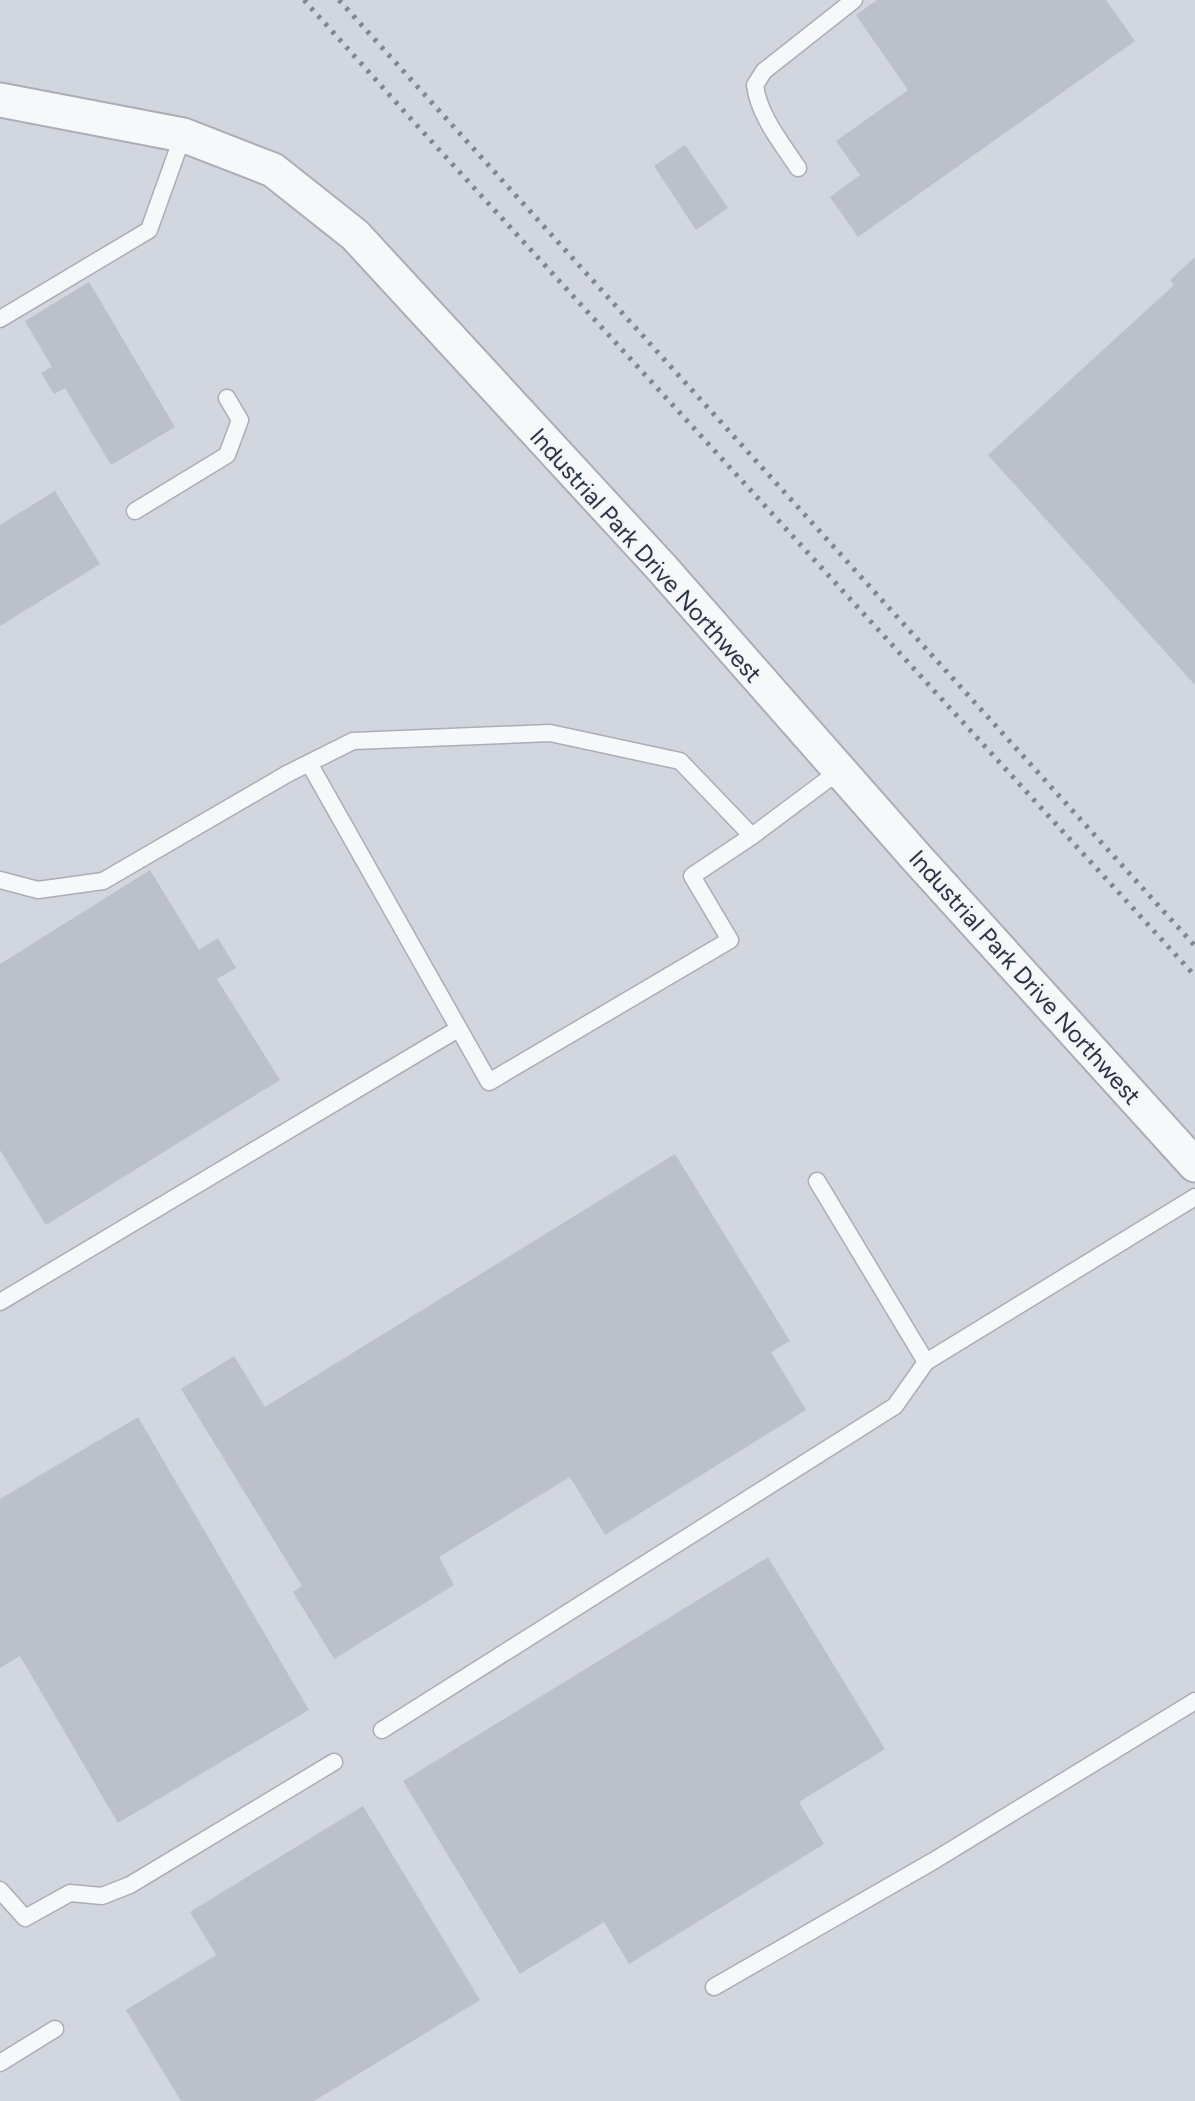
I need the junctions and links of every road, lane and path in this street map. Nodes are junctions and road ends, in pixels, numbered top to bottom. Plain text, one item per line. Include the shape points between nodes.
1 (854, 0) edge
2 (0, 100) edge
3 (183, 135) junction
4 (799, 168) dead end
5 (0, 319) edge
6 (227, 398) dead end
7 (135, 511) dead end
8 (309, 763) junction
9 (839, 771) junction
10 (752, 836) junction
11 (0, 880) edge
12 (458, 1029) junction
13 (1195, 1165) edge
14 (817, 1181) dead end
15 (1195, 1197) edge
16 (0, 1302) edge
17 (926, 1362) junction
18 (1195, 1701) edge
19 (382, 1730) dead end
20 (334, 1762) dead end
21 (0, 1890) edge
22 (714, 1987) dead end
23 (55, 2029) dead end
24 (0, 2063) edge

1 - 4 lane via 764,71 755,85 766,119
2 - 3 street, Industrial Park Drive Northwest
3 - 5 lane via 149,230
3 - 9 street, Industrial Park Drive Northwest via 273,170 355,235 661,568
6 - 7 lane via 240,420 227,455
8 - 10 lane via 353,741 550,733 680,761
8 - 11 lane via 103,881 38,890
8 - 12 lane
9 - 10 lane
9 - 13 street, Industrial Park Drive Northwest
10 - 12 lane via 692,876 730,940 489,1083
12 - 16 lane
14 - 17 lane
15 - 17 lane
17 - 19 lane via 895,1406
18 - 22 lane via 935,1860
20 - 21 lane via 130,1885 102,1896 70,1893 25,1918
23 - 24 lane

